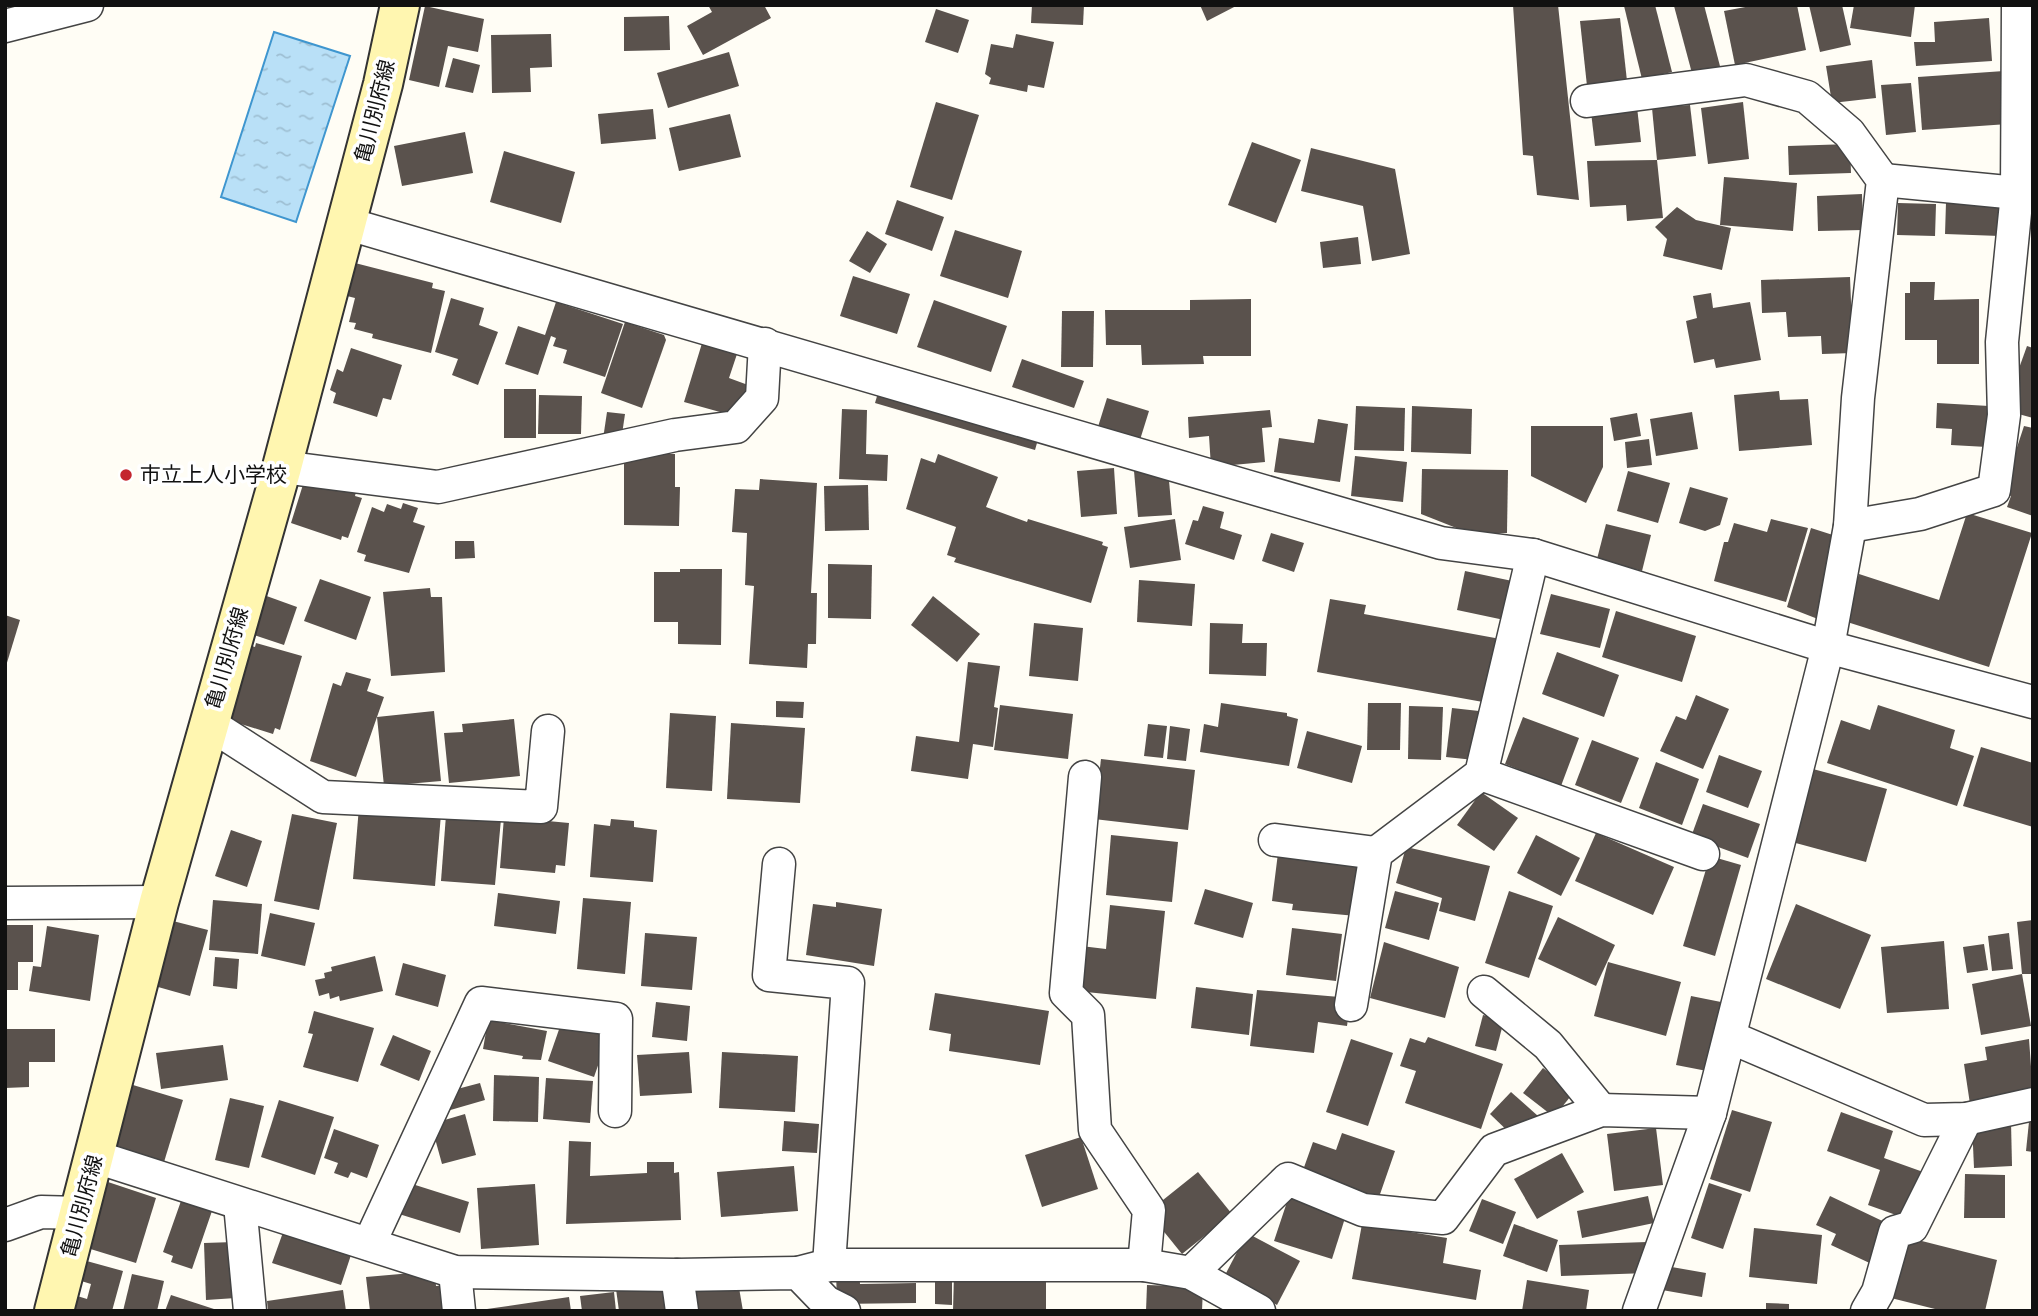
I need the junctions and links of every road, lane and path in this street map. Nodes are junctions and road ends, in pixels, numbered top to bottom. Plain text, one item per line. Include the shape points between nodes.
1 (87, 5) edge
2 (400, 5) edge
3 (2018, 5) edge
4 (5, 26) edge
5 (1587, 101) dead end
6 (1883, 180) junction
7 (2017, 194) junction
8 (345, 223) junction
9 (765, 344) junction
10 (282, 467) junction
11 (1850, 526) junction
12 (1533, 555) junction
13 (1828, 647) junction
14 (2033, 702) edge
15 (208, 723) junction
16 (548, 732) dead end
17 (1481, 774) junction
18 (1085, 777) dead end
19 (1275, 840) dead end
20 (1376, 853) junction
21 (1703, 854) dead end
22 (779, 864) dead end
23 (159, 902) junction
24 (5, 904) edge
25 (1484, 992) dead end
26 (1352, 1005) dead end
27 (1730, 1037) junction
28 (2033, 1104) edge
29 (1601, 1110) junction
30 (615, 1111) dead end
31 (1710, 1113) junction
32 (1966, 1119) junction
33 (96, 1157) junction
34 (240, 1204) junction
35 (80, 1213) junction
36 (5, 1225) edge
37 (369, 1244) junction
38 (829, 1265) junction
39 (1144, 1265) junction
40 (455, 1272) junction
41 (798, 1273) junction
42 (1191, 1273) junction
43 (677, 1276) junction
44 (54, 1311) edge
45 (250, 1311) edge
46 (459, 1311) edge
47 (682, 1311) edge
48 (844, 1311) edge
49 (1259, 1311) edge
50 (1639, 1311) edge
51 (1867, 1311) edge

1 - 4 street
2 - 8 main road, 亀川別府線
3 - 7 street
5 - 6 street via 1746,80 1807,97 1849,133
6 - 7 street
6 - 11 street via 1858,398
7 - 11 street via 2001,342 2004,415 1994,489 1920,514
8 - 9 street
8 - 10 main road, 亀川別府線
9 - 10 street via 762,398 736,427 675,435 438,487
9 - 12 street via 1441,542
10 - 15 main road, 亀川別府線
11 - 13 street
12 - 13 street
12 - 17 street
13 - 14 street
13 - 27 street
15 - 16 street via 323,797 541,807
15 - 23 main road, 亀川別府線
17 - 20 street
17 - 21 street
18 - 39 street via 1066,993 1088,1015 1095,1130 1149,1210
19 - 20 street
20 - 26 street
22 - 38 street via 769,975 848,983
23 - 24 street
23 - 33 main road, 亀川別府線
25 - 29 street via 1548,1045
27 - 31 street
27 - 32 street via 1924,1120
28 - 32 street
29 - 31 street
29 - 42 street via 1494,1150 1443,1218 1363,1210 1288,1180
30 - 37 street via 616,1019 481,1003
31 - 50 street
32 - 51 street via 1912,1227 1895,1232 1878,1292
33 - 34 street
33 - 35 main road, 亀川別府線
34 - 37 street
34 - 45 street
35 - 36 street via 41,1212
35 - 44 main road, 亀川別府線
37 - 40 street
38 - 39 street
38 - 41 street
39 - 42 street
40 - 43 street
40 - 46 street
41 - 43 street
41 - 48 street via 826,1302
42 - 49 street
43 - 47 street

